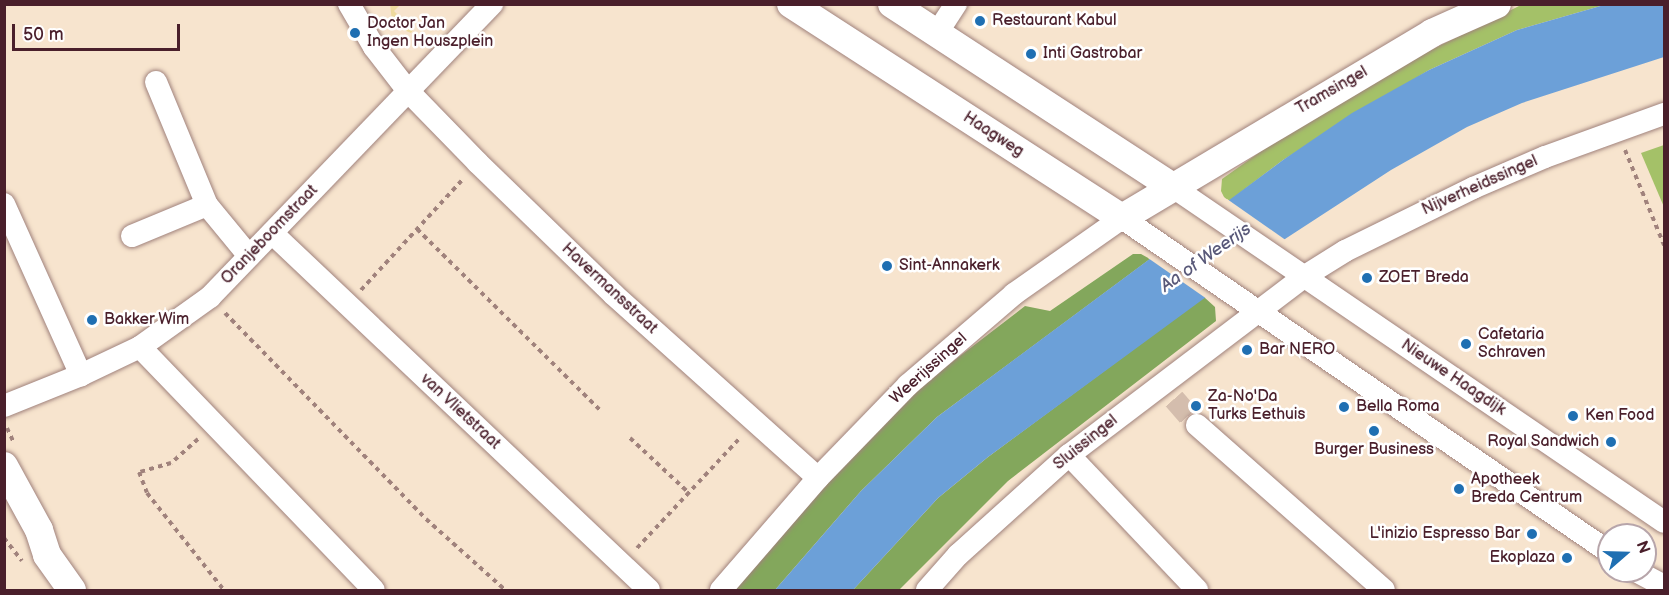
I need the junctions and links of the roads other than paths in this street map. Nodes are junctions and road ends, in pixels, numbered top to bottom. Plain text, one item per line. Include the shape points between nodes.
1 (349, 4) edge
2 (492, 4) edge
3 (791, 4) edge
4 (892, 4) edge
5 (956, 4) edge
6 (1497, 4) edge
7 (937, 33) junction
8 (156, 82) dead end
9 (408, 91) junction
10 (1665, 114) edge
11 (1173, 187) junction
12 (4, 204) edge
13 (207, 205) junction
14 (1122, 218) junction
15 (272, 233) junction
16 (132, 236) dead end
17 (249, 256) junction
18 (1305, 276) junction
19 (1258, 309) junction
20 (140, 347) junction
21 (81, 375) junction
22 (4, 405) edge
23 (1197, 425) tunnel mouth
24 (1069, 455) junction
25 (4, 466) edge
26 (818, 478) junction
27 (4, 507) edge
28 (1665, 522) edge
29 (1597, 544) edge
30 (47, 555) junction
31 (72, 591) edge
32 (374, 591) edge
33 (649, 591) edge
34 (722, 591) edge
35 (927, 591) edge
36 (1197, 591) edge
37 (1384, 591) edge

1 - 9 street
2 - 9 street, Oranjeboomstraat
3 - 14 main road, Haagweg
4 - 7 main road
5 - 7 street
6 - 11 main road, Tramsingel via 1432,33
7 - 11 main road
8 - 13 street
9 - 15 street, Oranjeboomstraat
9 - 26 street, Havermansstraat via 613,294
10 - 18 street, Nijverheidssingel via 1545,157 1473,188 1345,251
11 - 14 main road, Weerijssingel
11 - 18 street, Nieuwe Haagdijk
12 - 21 street
13 - 16 street
13 - 17 street
14 - 19 street, Haagweg
14 - 26 street, Weerijssingel via 1014,294 908,385
15 - 17 street, Oranjeboomstraat
15 - 33 street, van Vlietstraat
17 - 20 street, Oranjeboomstraat via 210,297
18 - 19 street, Nijverheidssingel
18 - 28 street, Nieuwe Haagdijk
19 - 24 street, Sluissingel via 1167,391
19 - 29 street
20 - 21 street, Oranjeboomstraat
20 - 32 street
21 - 22 street, Oranjeboomstraat
23 - 37 street
24 - 35 street, Sluissingel via 958,555
24 - 36 street
25 - 30 main road via 39,530
26 - 34 street, Weerijssingel
27 - 30 main road via 34,547
30 - 31 main road

